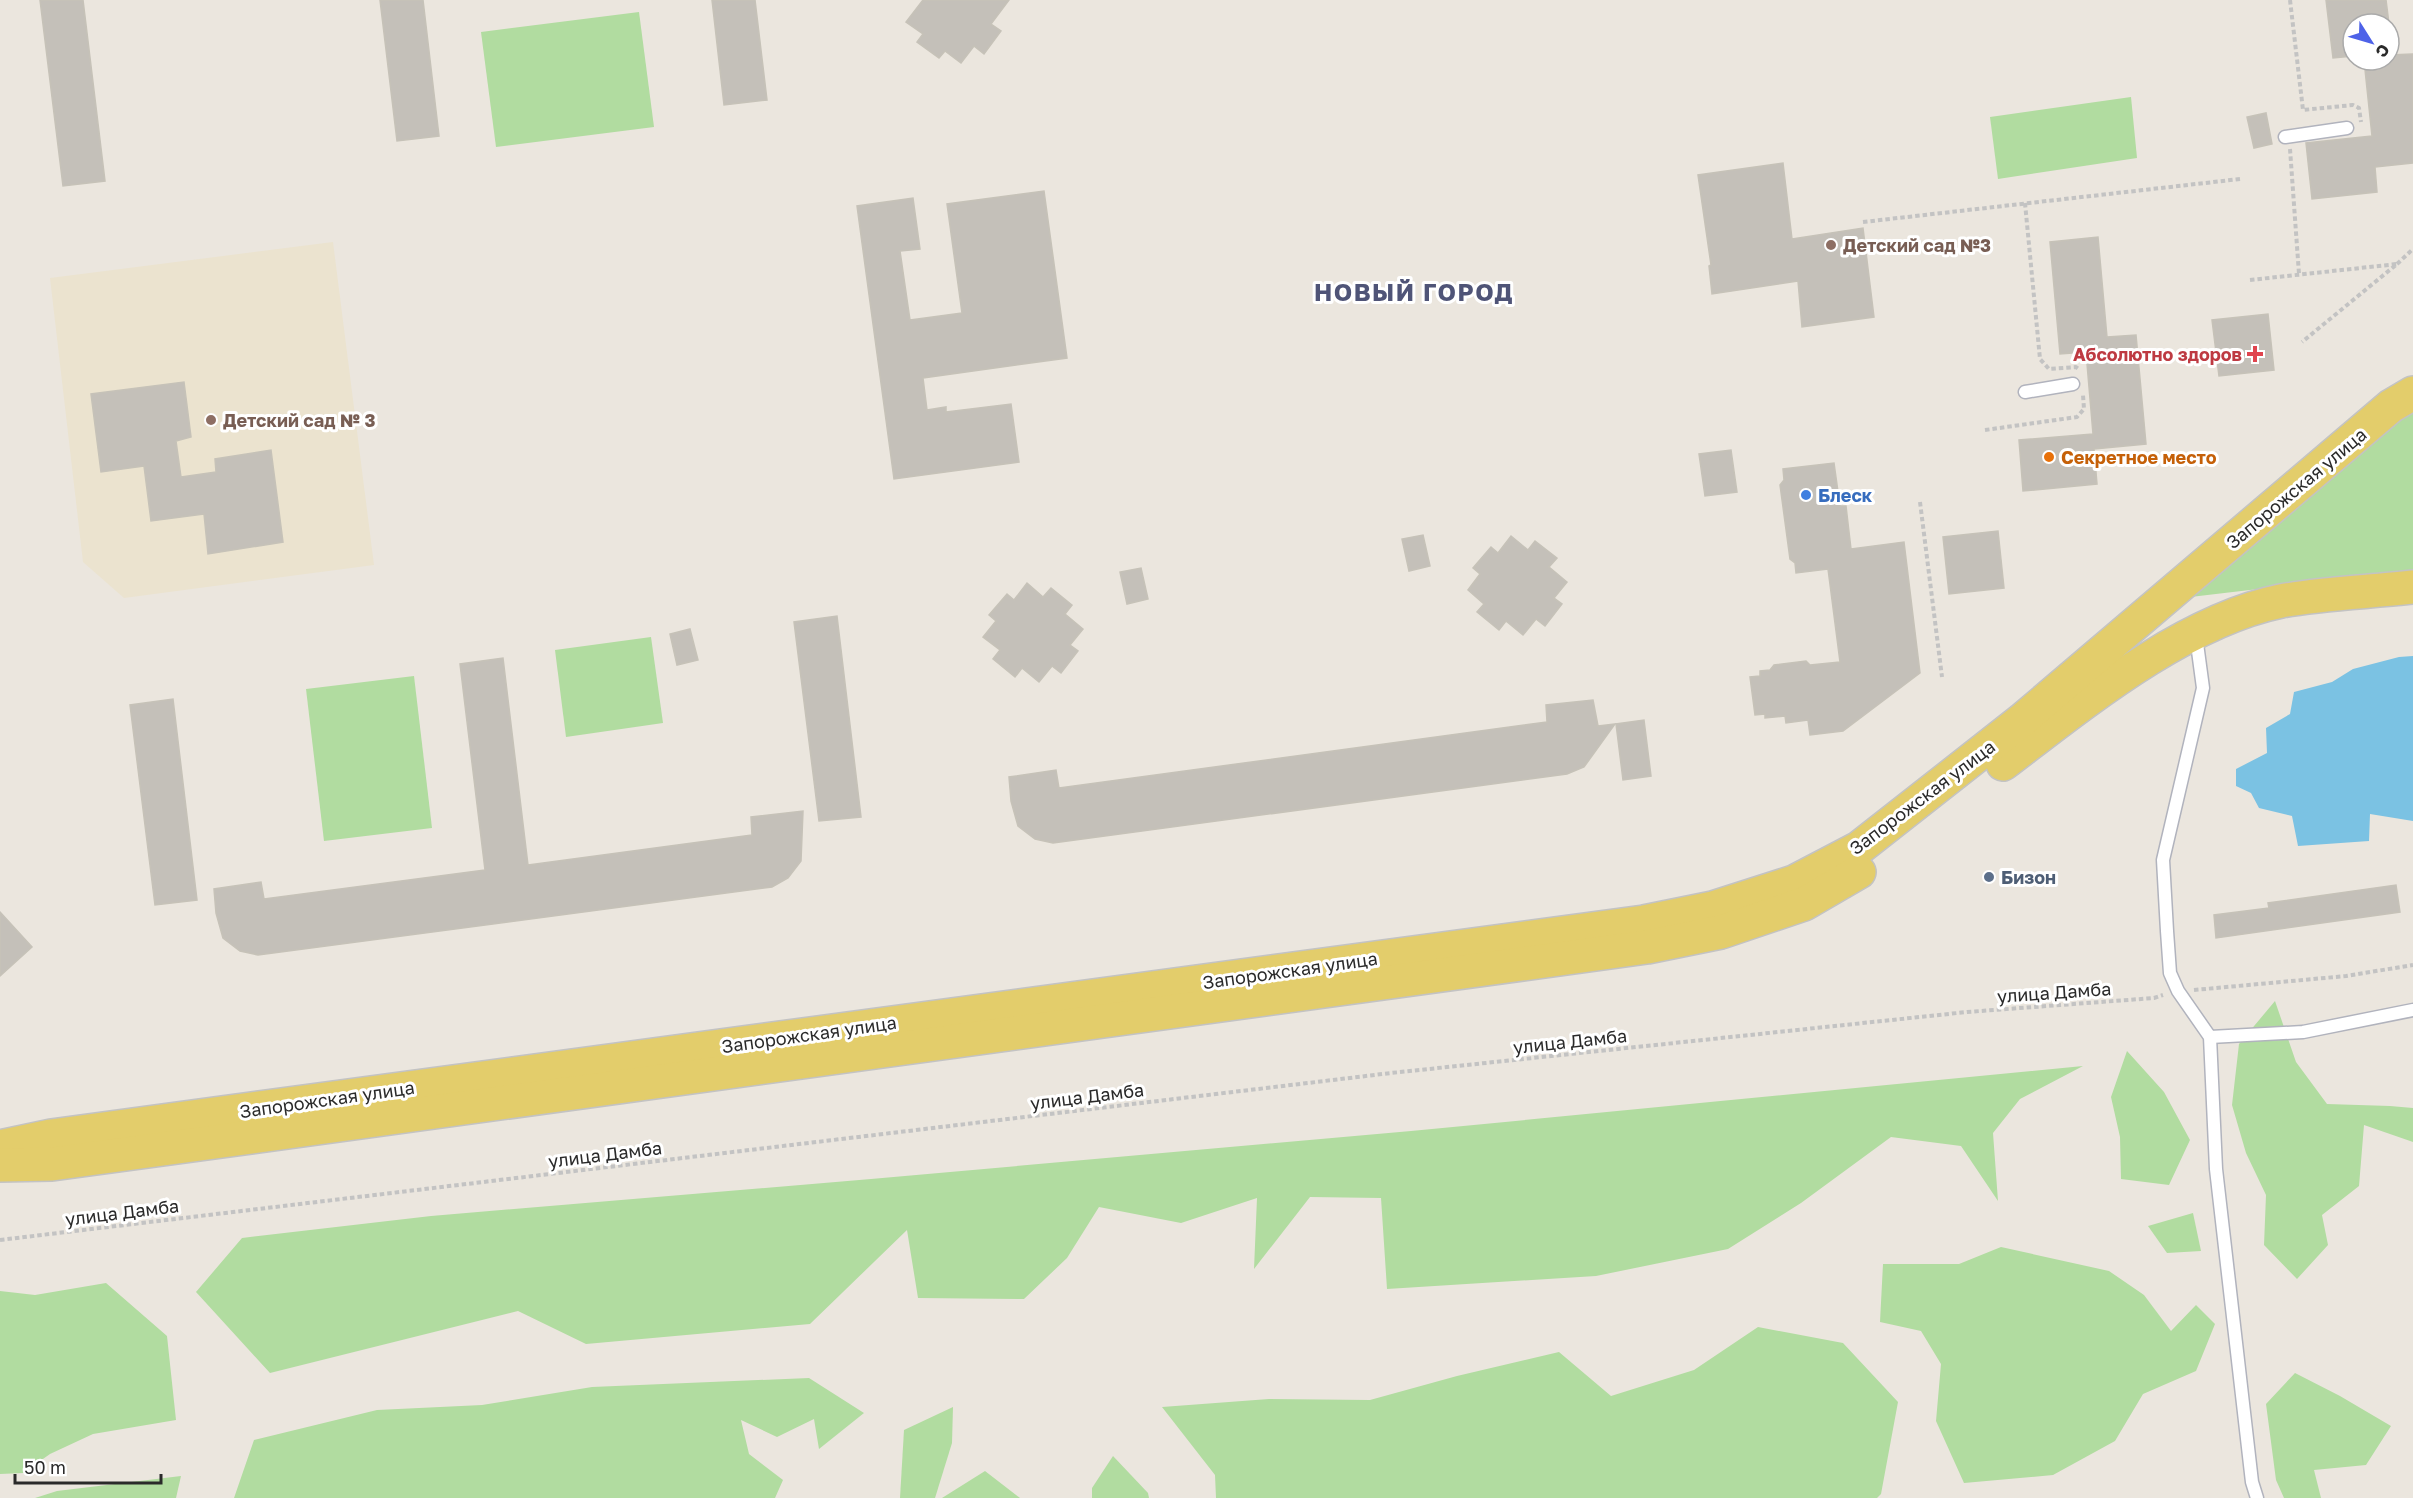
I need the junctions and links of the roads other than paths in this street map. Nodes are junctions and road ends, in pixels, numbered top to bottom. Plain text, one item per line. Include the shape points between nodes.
1 (2347, 129) dead end
2 (2285, 137) dead end
3 (2079, 384) road end
4 (2025, 392) dead end
5 (2413, 393) edge
6 (2413, 587) edge
7 (2195, 631) junction
8 (2413, 1010) edge
9 (2210, 1037) junction
10 (0, 1147) edge
11 (0, 1165) edge
12 (2258, 1498) edge

1 - 2 lane
3 - 4 lane
5 - 10 main road, Запорожская улица via 2391,406 2022,720 1860,848 1794,882 1713,908 1632,924 51,1136
6 - 7 main road, Запорожская улица via 2281,602
7 - 9 lane via 2203,688 2163,861 2170,973
7 - 11 main road, Запорожская улица via 2140,664 2035,740 1871,866 1804,904 1721,932 1635,948 64,1162
8 - 9 lane via 2303,1032
9 - 12 lane via 2216,1169 2252,1482

